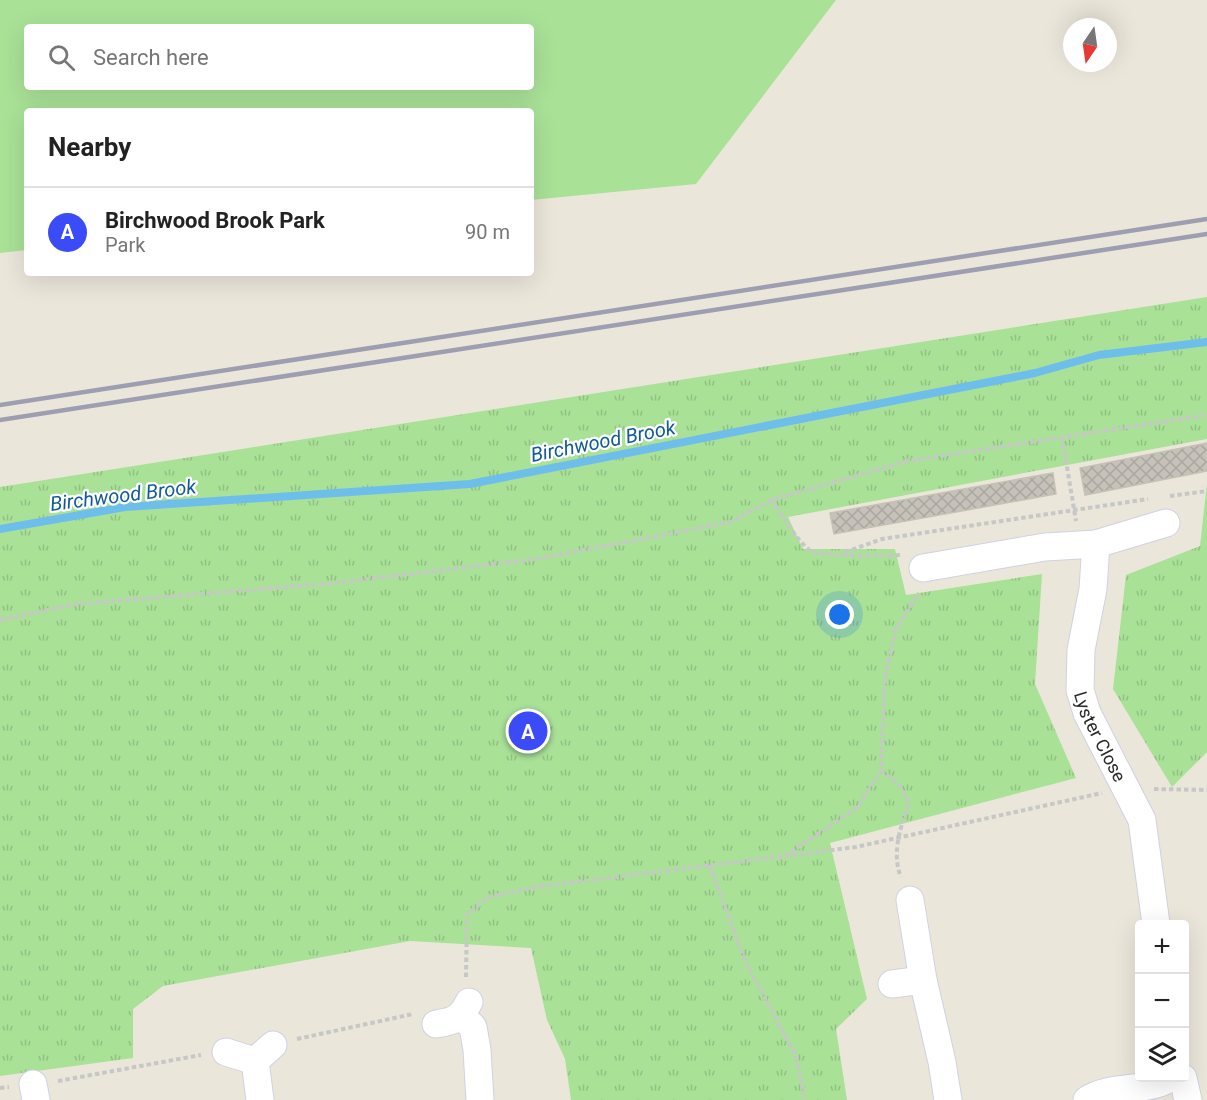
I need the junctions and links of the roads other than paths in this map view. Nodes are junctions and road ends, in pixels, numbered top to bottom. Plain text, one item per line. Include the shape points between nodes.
1 (1164, 510) road end
2 (1096, 544) junction
3 (923, 568) road end
4 (910, 900) road end
5 (1155, 920) edge
6 (923, 980) junction
7 (892, 984) dead end
8 (447, 1014) road end
9 (226, 1052) road end
10 (1156, 1082) edge
11 (1184, 1082) edge
12 (260, 1100) edge
13 (480, 1100) edge
14 (948, 1100) edge
15 (1087, 1100) edge
16 (1188, 1100) edge

1 - 2 street
2 - 3 street via 1045,547
2 - 5 street, Lyster Close via 1081,650 1080,690 1087,713 1142,820
4 - 6 street
6 - 7 street
6 - 14 street
8 - 13 street via 473,1028
9 - 12 street via 264,1053
10 - 15 street
11 - 16 street

